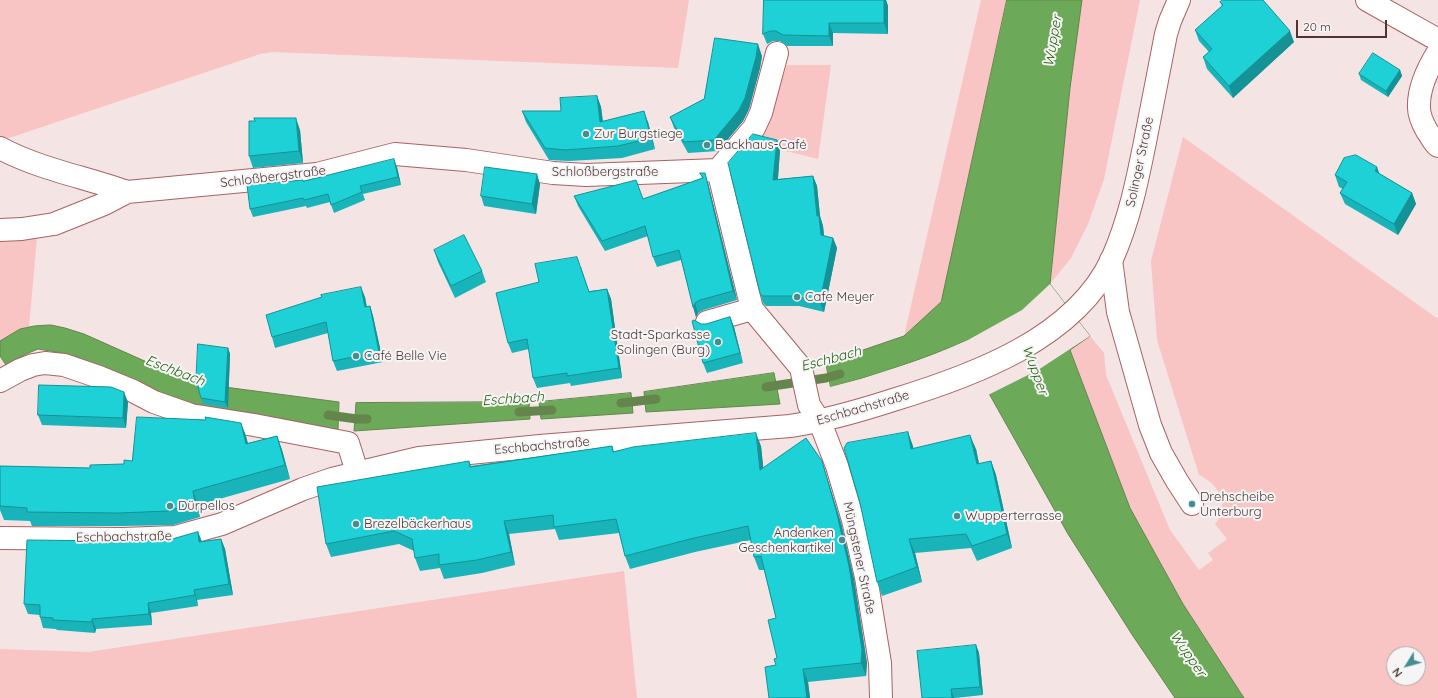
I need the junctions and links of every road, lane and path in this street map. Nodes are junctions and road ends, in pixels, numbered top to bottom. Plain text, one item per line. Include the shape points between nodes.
1 (1179, 0) edge
2 (1367, 0) edge
3 (1438, 40) edge
4 (1438, 52) edge
5 (777, 53) dead end
6 (1438, 146) edge
7 (0, 148) edge
8 (718, 170) junction
9 (127, 192) junction
10 (0, 230) edge
11 (1111, 260) junction
12 (752, 309) junction
13 (1072, 312) joint
14 (707, 322) edge
15 (0, 381) edge
16 (814, 413) junction
17 (356, 472) junction
18 (1192, 504) dead end
19 (0, 538) edge
20 (881, 698) edge

1 - 11 main road, Solinger Straße via 1166,34 1134,196
2 - 3 main road
4 - 6 main road via 1419,96 1418,109 1423,124
5 - 8 main road via 761,113 754,128
7 - 9 main road, Schloßbergstraße via 19,158
8 - 9 main road, Schloßbergstraße via 579,175 466,160 395,154 317,174
8 - 12 main road
9 - 10 main road via 54,224
11 - 13 main road, Solinger Straße via 1088,296
11 - 18 main road via 1118,312 1150,425 1161,452
12 - 14 main road
12 - 16 main road via 801,368
13 - 16 main road, Eschbachstraße via 1043,336 979,370 922,392 841,416
15 - 17 main road via 34,365 64,365 191,415 348,443
16 - 17 main road, Eschbachstraße via 790,426 442,454
16 - 20 main road, Müngstener Straße via 837,466 854,520 880,663
17 - 19 main road, Eschbachstraße via 303,489 222,524 175,537

